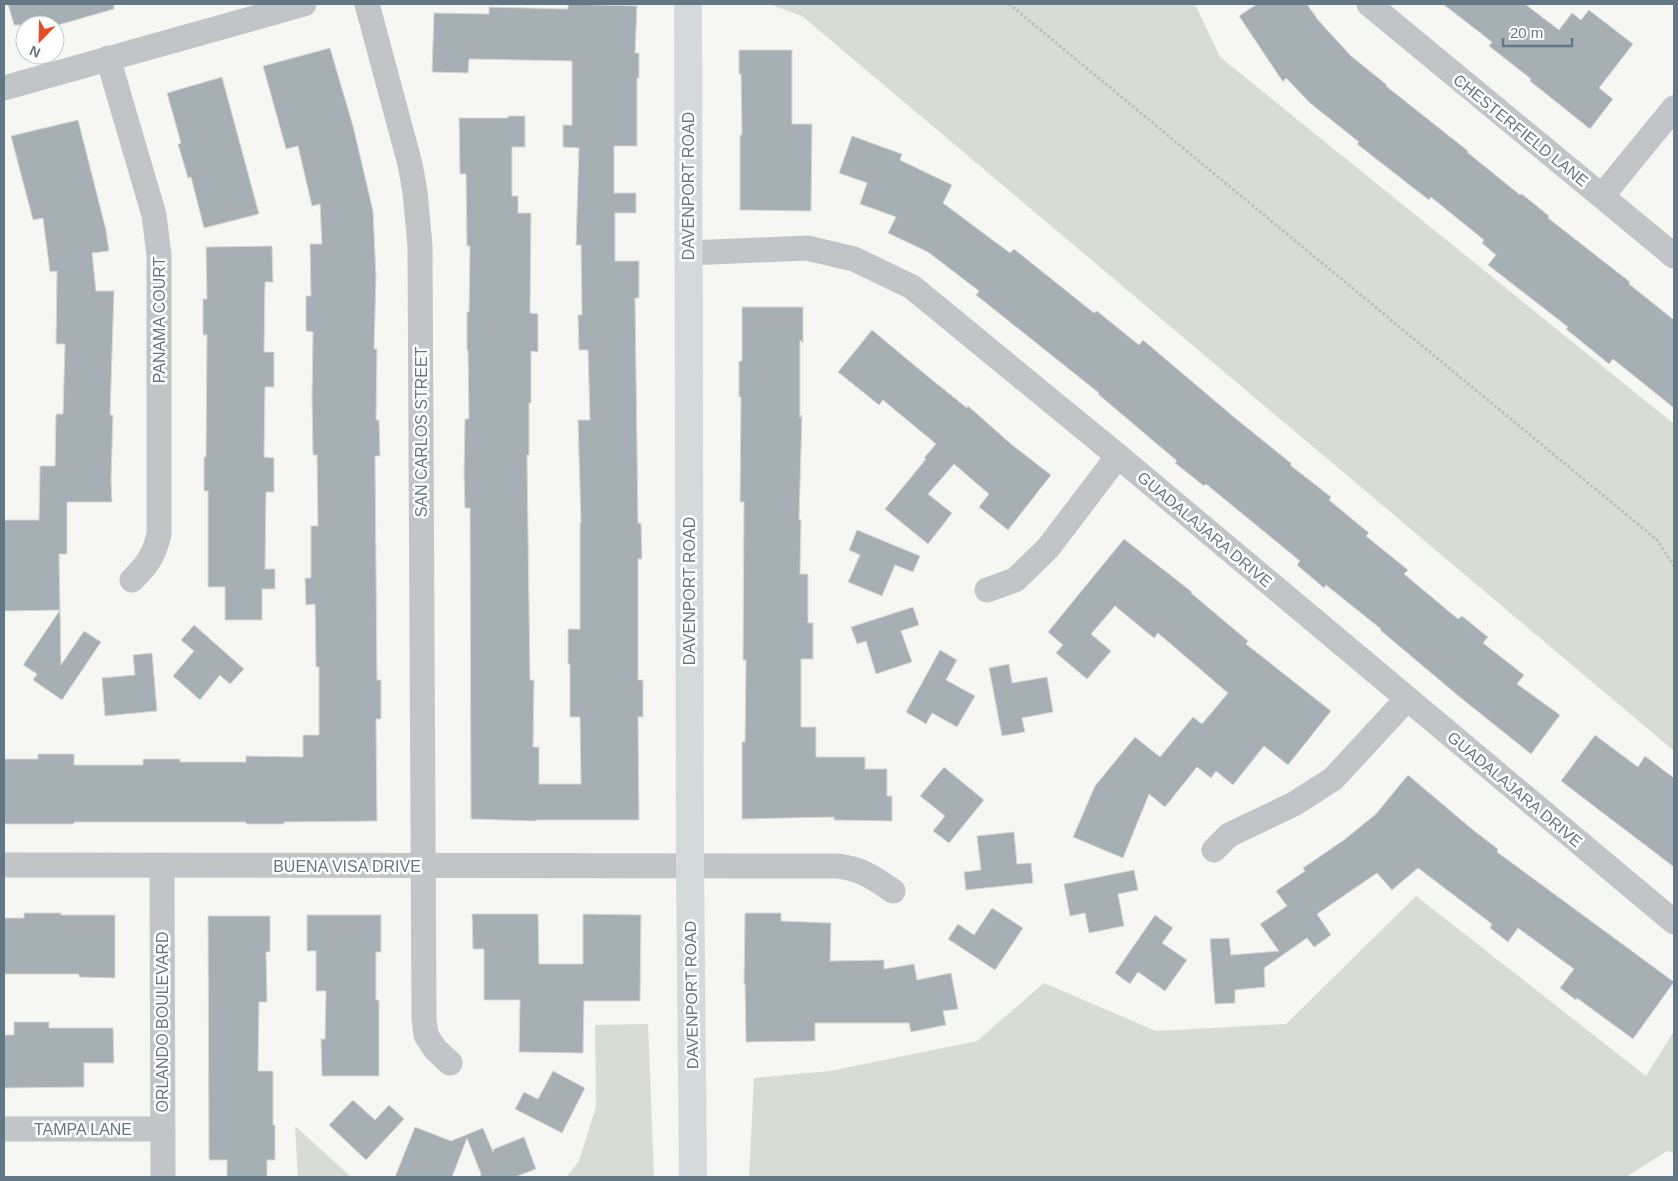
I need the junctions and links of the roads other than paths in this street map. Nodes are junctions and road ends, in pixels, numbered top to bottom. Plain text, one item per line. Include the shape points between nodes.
1 (304, 4) edge
2 (367, 4) edge
3 (688, 4) edge
4 (1369, 4) edge
5 (108, 58) junction
6 (4, 88) edge
7 (1674, 108) edge
8 (1602, 196) junction
9 (688, 253) junction
10 (1674, 256) edge
11 (1118, 456) junction
12 (132, 580) dead end
13 (987, 590) dead end
14 (1407, 699) junction
15 (1214, 850) dead end
16 (4, 865) edge
17 (162, 866) junction
18 (422, 866) junction
19 (690, 866) junction
20 (893, 891) dead end
21 (1674, 922) edge
22 (450, 1063) dead end
23 (4, 1129) edge
24 (162, 1129) junction
25 (163, 1177) edge
26 (693, 1177) edge

1 - 5 street
2 - 18 street, SAN CARLOS STREET via 410,164 420,246
3 - 9 street, DAVENPORT ROAD
4 - 8 street, CHESTERFIELD LANE
5 - 6 street
5 - 12 street, PANAMA COURT via 154,215 159,255 159,534 148,564
7 - 8 street
8 - 10 street, CHESTERFIELD LANE
9 - 11 street, GUADALAJARA DRIVE via 807,248 854,259 912,287
9 - 19 street, DAVENPORT ROAD
11 - 13 street via 1048,548 1015,580
11 - 14 street, GUADALAJARA DRIVE
14 - 15 street via 1333,779 1294,804 1229,835
14 - 21 street, GUADALAJARA DRIVE
16 - 17 street, BUENA VISA DRIVE
17 - 18 street, BUENA VISA DRIVE
17 - 24 street, ORLANDO BOULEVARD
18 - 19 street, BUENA VISA DRIVE
18 - 22 street, SAN CARLOS STREET via 426,1035
19 - 20 street, BUENA VISA DRIVE via 854,868
19 - 26 street, DAVENPORT ROAD
23 - 24 street, TAMPA LANE
24 - 25 street, ORLANDO BOULEVARD

